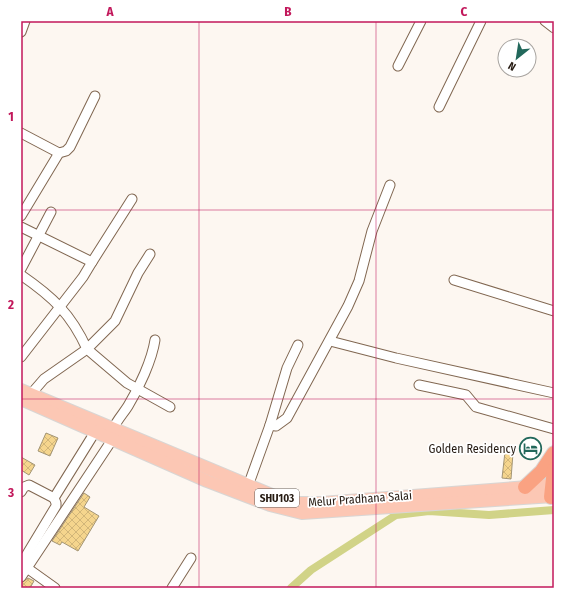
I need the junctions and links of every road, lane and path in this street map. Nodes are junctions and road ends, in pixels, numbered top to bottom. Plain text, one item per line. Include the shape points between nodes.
1 (26, 21) edge
2 (421, 21) edge
3 (481, 21) edge
4 (545, 21) edge
5 (554, 28) edge
6 (21, 32) edge
7 (398, 66) dead end
8 (96, 96) dead end
9 (439, 107) dead end
10 (21, 133) edge
11 (59, 153) junction
12 (390, 185) dead end
13 (132, 199) dead end
14 (51, 212) dead end
15 (21, 216) edge
16 (21, 227) edge
17 (38, 235) junction
18 (150, 254) dead end
19 (92, 262) junction
20 (22, 275) edge
21 (454, 280) dead end
22 (61, 306) junction
23 (554, 312) edge
24 (155, 340) dead end
25 (330, 341) junction
26 (298, 345) dead end
27 (87, 349) junction
28 (21, 357) edge
29 (419, 385) dead end
30 (136, 388) junction
31 (554, 393) edge
32 (24, 395) edge
33 (170, 407) dead end
34 (270, 425) junction
35 (554, 429) edge
36 (95, 432) junction
37 (112, 434) junction
38 (554, 453) edge
39 (554, 469) edge
40 (248, 486) junction
41 (525, 487) junction
42 (552, 491) edge
43 (21, 492) edge
44 (54, 498) junction
45 (191, 558) dead end
46 (24, 566) edge
47 (21, 577) edge
48 (55, 588) edge
49 (172, 588) edge

1 - 6 street
2 - 7 street
3 - 9 street
4 - 5 street
8 - 11 street via 70,147
10 - 11 street
11 - 15 street
12 - 25 street via 372,231 359,281
13 - 19 street
14 - 17 street
16 - 17 street
17 - 19 street
17 - 20 street
18 - 27 street via 115,321
19 - 22 street
20 - 22 street
21 - 23 street
22 - 27 street via 78,330
22 - 28 street
24 - 30 street via 153,353
25 - 31 street
25 - 34 street via 287,418 276,426
26 - 34 street via 286,368
27 - 30 street
27 - 32 street
29 - 35 street via 466,395 476,407
30 - 33 street
30 - 37 street via 128,406 117,420
32 - 36 main road, Melur Pradhana Salai / SHU103
32 - 37 main road, Melur Pradhana Salai / SHU103
34 - 40 street
36 - 37 main road, Melur Pradhana Salai / SHU103
36 - 44 street
37 - 40 main road, Melur Pradhana Salai / SHU103
37 - 42 main road, Melur Pradhana Salai / SHU103 via 207,481 270,505 302,513
37 - 46 street
38 - 41 highway via 542,471
39 - 42 highway
40 - 41 main road, Melur Pradhana Salai / SHU103 via 298,503 322,504
41 - 42 main road, Melur Pradhana Salai / SHU103
43 - 44 street via 29,485
44 - 46 street via 56,506
45 - 49 street
46 - 47 street
46 - 48 street

